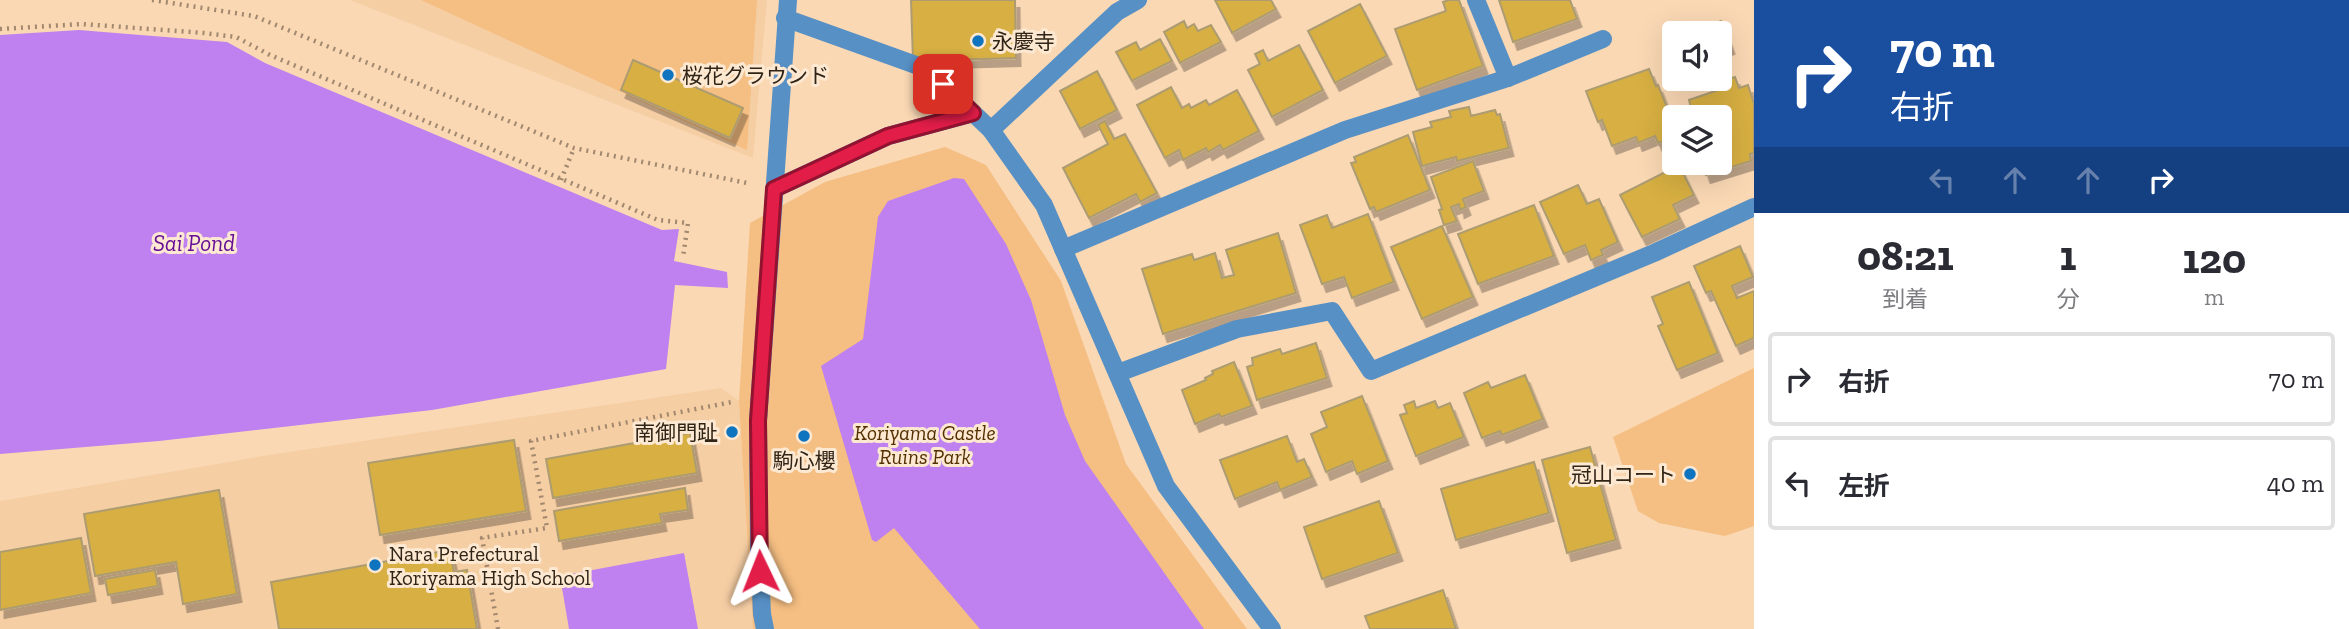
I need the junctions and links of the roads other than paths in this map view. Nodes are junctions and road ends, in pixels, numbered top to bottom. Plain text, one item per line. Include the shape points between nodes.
1 (1138, 0) edge
2 (1476, 0) edge
3 (787, 9) edge
4 (1602, 39) dead end
5 (1508, 78) junction
6 (973, 113) junction
7 (991, 130) junction
8 (774, 189) junction
9 (1754, 207) edge
10 (1063, 249) junction
11 (1118, 373) junction
12 (765, 629) edge
13 (1272, 629) edge

1 - 7 street via 1117,12
2 - 5 street
3 - 6 street via 927,69
3 - 8 street
4 - 5 street
5 - 10 street via 1345,130
6 - 7 street
6 - 8 street via 888,136
7 - 10 street via 1044,205
8 - 12 street via 760,397 759,549
9 - 11 street via 1371,371 1332,311 1237,329
10 - 11 street
11 - 13 street via 1166,486

